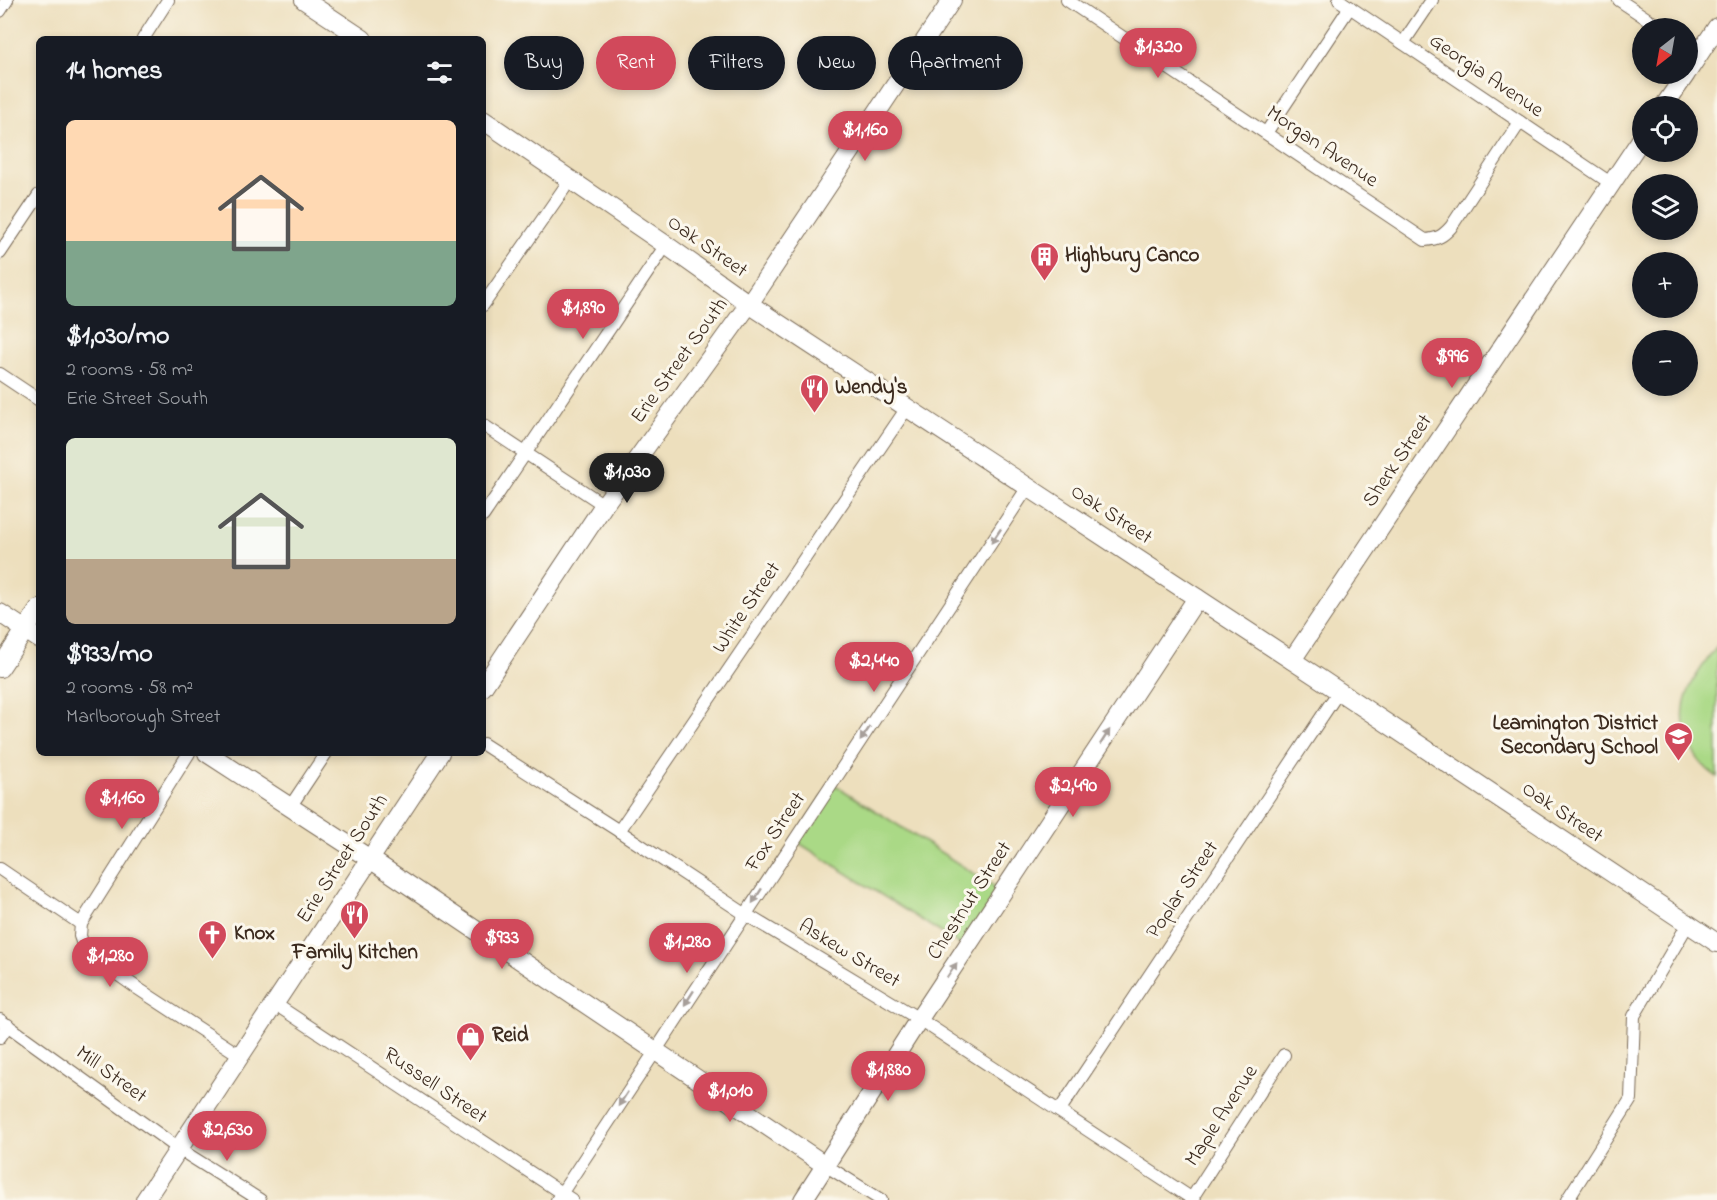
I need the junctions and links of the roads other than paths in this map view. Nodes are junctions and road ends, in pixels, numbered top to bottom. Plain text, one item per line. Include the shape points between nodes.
1 (7, 0) edge
2 (168, 0) edge
3 (304, 0) edge
4 (952, 0) edge
5 (1067, 0) edge
6 (1339, 0) edge
7 (1432, 0) edge
8 (1619, 0) edge
9 (1350, 7) junction
10 (0, 11) edge
11 (1646, 18) edge
12 (1717, 27) edge
13 (145, 36) edge
14 (358, 36) edge
15 (1403, 43) junction
16 (1698, 45) edge
17 (486, 122) edge
18 (1520, 122) junction
19 (1266, 133) junction
20 (1632, 153) edge
21 (570, 180) junction
22 (1612, 183) junction
23 (36, 199) edge
24 (666, 245) junction
25 (0, 253) edge
26 (486, 301) edge
27 (748, 304) junction
28 (0, 374) edge
29 (36, 398) edge
30 (908, 408) junction
31 (486, 427) edge
32 (525, 452) junction
33 (1028, 488) junction
34 (604, 504) junction
35 (486, 511) edge
36 (1197, 598) junction
37 (0, 613) edge
38 (32, 634) edge
39 (1292, 660) junction
40 (0, 668) edge
41 (486, 682) edge
42 (1339, 691) junction
43 (486, 746) edge
44 (187, 756) edge
45 (212, 756) edge
46 (324, 756) edge
47 (438, 756) edge
48 (290, 807) junction
49 (619, 831) junction
50 (370, 859) junction
51 (0, 869) edge
52 (745, 914) junction
53 (81, 924) junction
54 (1688, 924) junction
55 (1717, 943) edge
56 (276, 1004) junction
57 (919, 1019) junction
58 (4, 1023) edge
59 (0, 1037) edge
60 (655, 1050) junction
61 (1284, 1055) dead end
62 (242, 1056) junction
63 (1059, 1111) junction
64 (179, 1149) junction
65 (825, 1165) junction
66 (564, 1198) edge
67 (1193, 1199) edge
68 (146, 1200) edge
69 (260, 1200) edge
70 (803, 1200) edge
71 (881, 1200) edge
72 (1567, 1200) edge

1 - 10 street
2 - 13 street
3 - 14 street
4 - 27 street, Erie Street South
5 - 19 street, Morgan Avenue
6 - 9 street, Georgia Avenue
7 - 15 street
8 - 11 street
9 - 15 street, Georgia Avenue
9 - 19 street
12 - 16 street
15 - 18 street, Georgia Avenue
17 - 21 street, Oak Street
18 - 19 street, Morgan Avenue via 1451,227 1437,239 1425,240
18 - 22 street, Georgia Avenue
20 - 22 street, Sherk Street
21 - 24 street, Oak Street
21 - 26 street
22 - 39 street, Sherk Street
23 - 25 street
24 - 27 street, Oak Street
24 - 32 street
27 - 30 street, Oak Street
27 - 34 street, Erie Street South
28 - 29 street
30 - 33 street, Oak Street
30 - 49 street, White Street
31 - 32 street
32 - 34 street
32 - 35 street
33 - 36 street, Oak Street
33 -> 52 street, Fox Street
34 - 41 street, Erie Street South
36 - 39 street, Oak Street
57 -> 36 street, Chestnut Street
37 - 38 street
38 - 40 street
39 - 42 street, Oak Street
42 - 54 street, Oak Street
42 - 63 street, Poplar Street
43 - 49 street, Askew Street
44 - 53 street
45 - 48 street
46 - 48 street
47 - 50 street, Erie Street South
48 - 50 street
49 - 52 street, Askew Street
50 - 56 street, Erie Street South
50 - 60 street
51 - 53 street
52 - 57 street, Askew Street
52 -> 60 street, Fox Street
53 - 62 street via 84,947 99,961
54 - 55 street, Oak Street
54 - 72 street via 1634,1016 1631,1099
56 - 62 street, Erie Street South
56 - 66 street, Russell Street
57 - 63 street, Askew Street
57 - 65 street, Chestnut Street
58 - 59 street
58 - 64 street, Mill Street
60 - 65 street
60 -> 66 street, Fox Street
61 - 67 street, Maple Avenue
62 - 64 street, Erie Street South
63 - 67 street, Askew Street
64 - 68 street, Erie Street South
64 - 69 street, Mill Street
65 - 70 street, Chestnut Street
65 - 71 street

